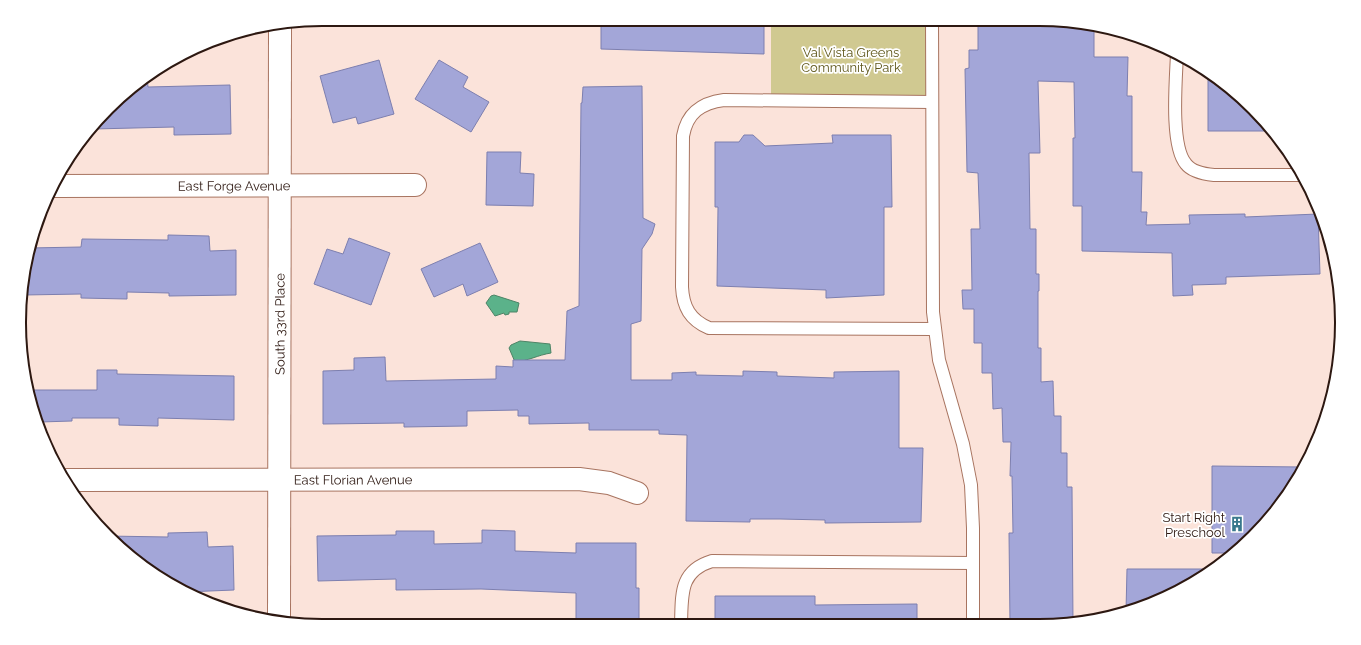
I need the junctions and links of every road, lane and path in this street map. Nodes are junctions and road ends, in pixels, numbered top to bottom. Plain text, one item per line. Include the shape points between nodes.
1 (932, 26) edge
2 (280, 30) edge
3 (1177, 61) edge
4 (932, 102) junction
5 (1296, 175) edge
6 (280, 185) junction
7 (415, 185) dead end
8 (60, 186) edge
9 (934, 329) junction
10 (72, 480) edge
11 (279, 480) junction
12 (637, 493) dead end
13 (973, 563) junction
14 (279, 615) edge
15 (682, 619) edge
16 (973, 619) edge

1 - 4 lane
2 - 6 street, South 33rd Place
3 - 5 lane via 1176,138 1180,157 1186,165 1194,171 1214,176
4 - 9 lane
4 - 9 lane via 724,100 704,104 696,109 689,116 683,136 682,287 686,308 691,317 709,328
6 - 7 street, East Forge Avenue
6 - 8 street, East Forge Avenue
6 - 11 street, South 33rd Place
9 - 13 lane via 939,360 963,444 971,484
10 - 11 street, East Florian Avenue
11 - 12 street, East Florian Avenue via 579,479 609,483
11 - 14 street, South 33rd Place
13 - 15 lane via 712,561 693,569 687,578 682,599
13 - 16 lane

